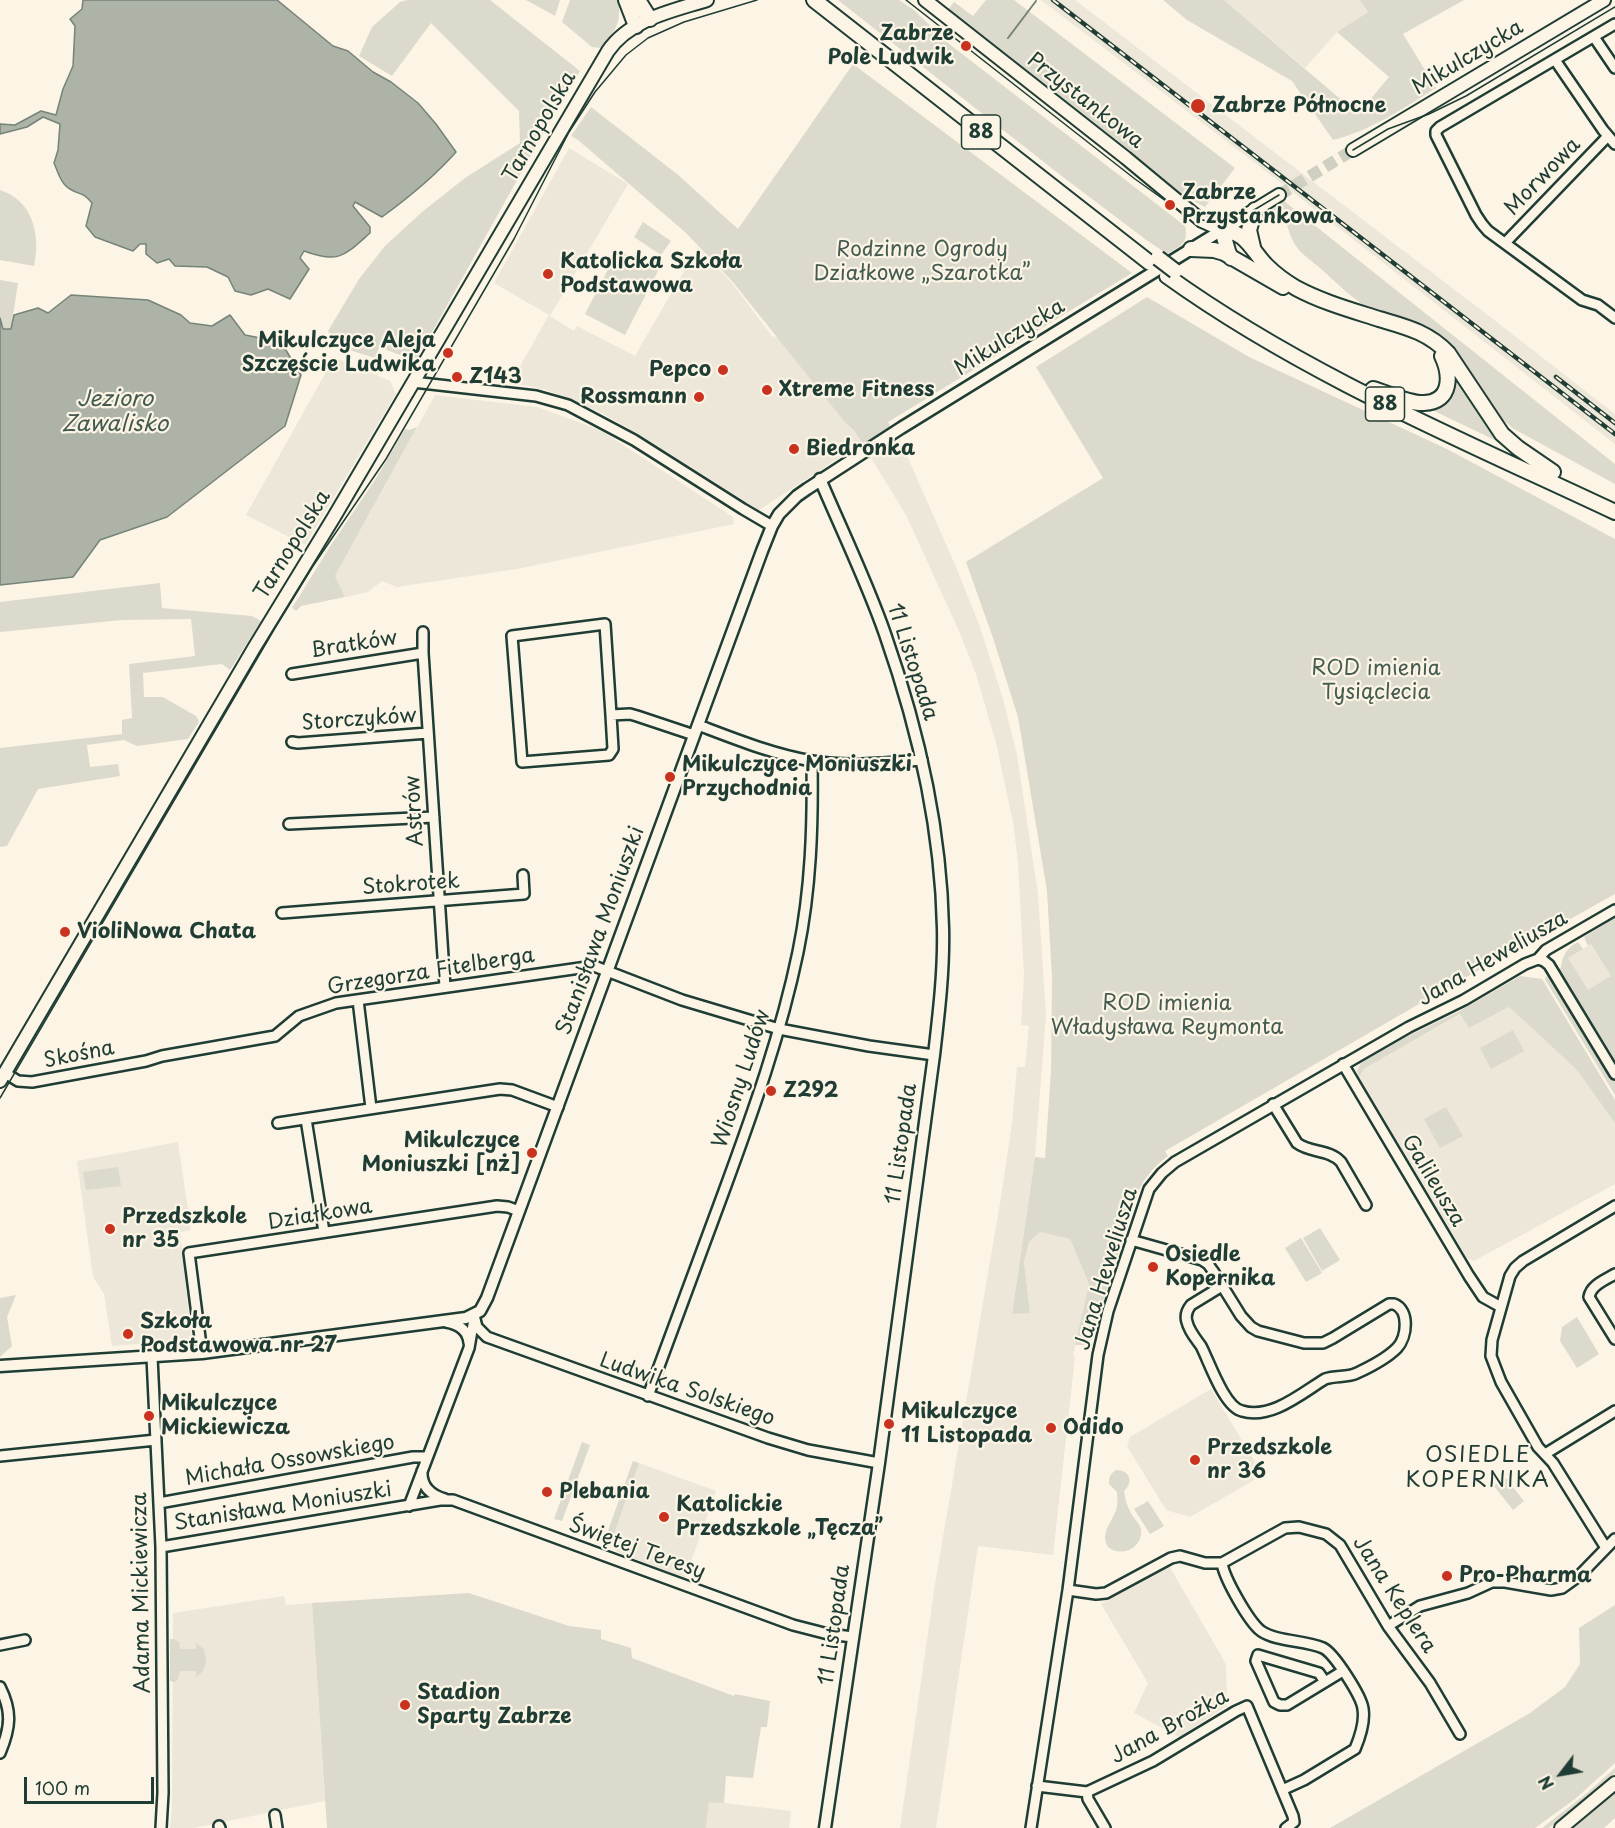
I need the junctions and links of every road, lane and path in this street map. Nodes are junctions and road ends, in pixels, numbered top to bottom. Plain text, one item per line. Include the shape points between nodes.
1 (626, 0) edge
2 (638, 0) edge
3 (707, 0) edge
4 (813, 0) edge
5 (827, 0) edge
6 (925, 0) edge
7 (1604, 0) edge
8 (650, 19) junction
9 (1615, 24) edge
10 (630, 29) junction
11 (1594, 37) junction
12 (1555, 60) junction
13 (1615, 68) edge
14 (1608, 136) junction
15 (1615, 144) edge
16 (1353, 150) tunnel mouth
17 (1279, 195) tunnel mouth
18 (1255, 210) junction
19 (1222, 230) junction
20 (1505, 243) junction
21 (1191, 249) junction
22 (1254, 249) junction
23 (1232, 258) junction
24 (1154, 260) junction
25 (1171, 273) junction
26 (1615, 318) edge
27 (413, 382) junction
28 (1373, 389) junction
29 (1553, 472) junction
30 (820, 479) junction
31 (1615, 501) edge
32 (1615, 512) edge
33 (772, 526) junction
34 (423, 632) dead end
35 (423, 653) junction
36 (292, 674) dead end
37 (611, 715) junction
38 (696, 730) junction
39 (428, 733) junction
40 (292, 742) dead end
41 (922, 760) junction
42 (813, 761) junction
43 (434, 817) junction
44 (289, 824) dead end
45 (523, 875) dead end
46 (438, 901) junction
47 (1615, 910) edge
48 (282, 913) dead end
49 (1538, 959) junction
50 (607, 971) junction
51 (445, 987) junction
52 (358, 1000) junction
53 (778, 1029) junction
54 (934, 1054) junction
55 (162, 1056) joint
56 (1343, 1064) junction
57 (1615, 1074) edge
58 (2, 1077) edge
59 (1273, 1104) junction
60 (558, 1107) junction
61 (371, 1108) junction
62 (306, 1119) junction
63 (278, 1123) dead end
64 (1366, 1205) dead end
65 (1615, 1206) edge
66 (519, 1211) junction
67 (324, 1232) junction
68 (1131, 1240) junction
69 (1615, 1274) edge
70 (1222, 1286) junction
71 (1501, 1307) junction
72 (474, 1316) junction
73 (444, 1321) junction
74 (488, 1337) junction
75 (1615, 1339) edge
76 (469, 1348) junction
77 (202, 1353) junction
78 (152, 1357) junction
79 (0, 1366) edge
80 (648, 1396) junction
81 (1615, 1411) edge
82 (156, 1440) junction
83 (1545, 1454) junction
84 (0, 1456) edge
85 (427, 1457) junction
86 (879, 1463) junction
87 (423, 1469) junction
88 (447, 1500) junction
89 (159, 1503) junction
90 (409, 1506) junction
91 (1615, 1539) edge
92 (161, 1547) junction
93 (1606, 1548) junction
94 (1222, 1563) junction
95 (1068, 1590) junction
96 (1388, 1626) junction
97 (853, 1637) junction
98 (25, 1640) dead end
99 (0, 1645) edge
100 (1343, 1671) junction
101 (1324, 1682) junction
102 (0, 1687) edge
103 (1460, 1734) dead end
104 (0, 1753) edge
105 (1615, 1783) edge
106 (1037, 1786) junction
107 (1282, 1790) junction
108 (1087, 1792) junction
109 (275, 1815) dead end
110 (161, 1828) edge
111 (277, 1828) edge
112 (825, 1828) edge
113 (1031, 1828) edge
114 (1105, 1828) edge
115 (1286, 1828) edge
116 (1562, 1828) edge

1 - 10 main road
2 - 8 main road
3 - 8 main road
4 - 24 main road, 88
5 - 24 main road, 88
6 - 19 main road, Przystankowa via 1202,221
7 - 16 main road, Mikulczycka
8 - 10 main road
9 - 11 street
10 - 27 main road, Tarnopolska via 612,46 588,84
11 - 12 street
11 - 13 street
12 - 14 street
12 - 20 street via 1436,131 1476,215 1488,231
14 - 15 street
14 - 20 street, Morwowa
17 - 18 main road, Mikulczycka
18 - 19 main road, Mikulczycka
18 - 22 main road via 1249,230
19 - 21 street, Mikulczycka
19 - 22 main road via 1232,230
19 - 23 main road
20 - 26 street via 1582,300 1598,305
21 - 23 main road via 1214,250
21 - 30 street, Mikulczycka
22 - 29 main road via 1266,266 1296,288 1438,342 1502,434
23 - 28 main road via 1320,304 1420,338 1443,357 1449,382 1436,400 1423,403
24 - 25 main road, 88
25 - 28 main road, 88
25 - 32 main road, 88 via 1247,329 1325,375
27 - 33 street via 536,396 568,405 634,440
27 - 58 main road, Tarnopolska
28 - 29 main road, 88
29 - 31 main road, 88
30 - 33 street, Mikulczycka via 786,506
30 - 41 street, 11 Listopada via 884,632
33 - 38 street, Stanisława Moniuszki
34 - 35 street, Astrów
35 - 36 street, Bratków
35 - 39 street, Astrów
37 - 37 street via 613,749 609,755 522,762 512,636 605,624
37 - 38 street via 630,714
38 - 42 street
38 - 50 street, Stanisława Moniuszki
39 - 40 street, Storczyków
39 - 43 street, Astrów
41 - 42 street via 865,764
41 - 54 street, 11 Listopada via 937,848 943,928
42 - 53 street, Wiosny Ludów via 806,902 799,950
43 - 44 street
43 - 46 street, Astrów
45 - 46 street, Stokrotek via 524,894
46 - 48 street, Stokrotek
46 - 51 street, Astrów
47 - 49 street, Jana Heweliusza via 1546,950
49 - 56 street, Jana Heweliusza
49 - 57 street via 1549,965
50 - 51 street, Grzegorza Fitelberga via 590,966
50 - 53 street, Grzegorza Fitelberga via 682,1000
50 - 60 street, Stanisława Moniuszki
51 - 52 street, Grzegorza Fitelberga
52 - 55 street, Grzegorza Fitelberga via 309,1012 275,1036
52 - 61 street
53 - 54 street, Grzegorza Fitelberga via 868,1047
53 - 80 street, Wiosny Ludów via 756,1104
54 - 86 street, 11 Listopada
55 - 58 street, Skośna via 32,1082
56 - 59 street, Jana Heweliusza
56 - 71 street, Galileusza via 1468,1276 1484,1297
59 - 64 street via 1297,1143 1341,1162
59 - 68 street, Jana Heweliusza via 1162,1173 1149,1189
60 - 61 street via 504,1089
60 - 66 street, Stanisława Moniuszki
61 - 62 street
62 - 63 street
62 - 67 street
65 - 71 street via 1515,1268
66 - 67 street, Działkowa via 497,1206
66 - 72 street, Stanisława Moniuszki via 487,1298
67 - 77 street, Działkowa via 189,1253
68 - 70 street via 1202,1260
68 - 95 street, Jana Heweliusza via 1108,1311 1096,1366
69 - 75 street via 1593,1288 1589,1297
70 - 70 street via 1251,1327 1314,1344 1323,1343 1389,1304 1398,1305 1405,1316 1401,1343 1360,1372 1325,1379 1270,1410 1248,1413 1235,1409 1186,1322 1191,1305
71 - 83 street via 1491,1356 1511,1400
72 - 73 street
72 - 74 street via 477,1328
72 - 76 street, Stanisława Moniuszki
73 - 76 street via 461,1327 469,1338
73 - 77 street
74 - 76 street
74 - 80 street, Ludwika Solskiego
76 - 85 street, Stanisława Moniuszki
77 - 78 street
78 - 79 street
78 - 82 street, Adama Mickiewicza
80 - 86 street, Ludwika Solskiego via 808,1450
81 - 83 street
82 - 84 street
82 - 89 street, Adama Mickiewicza
83 - 93 street
85 - 87 street, Stanisława Moniuszki
85 - 89 street, Michała Ossowskiego
86 - 97 street, 11 Listopada
87 - 88 street via 427,1489
87 - 90 street, Stanisława Moniuszki
88 - 90 street, Świętej Teresy
88 - 97 street, Świętej Teresy via 793,1625
89 - 92 street, Adama Mickiewicza
90 - 92 street, Stanisława Moniuszki
91 - 93 street
92 - 110 street, Adama Mickiewicza
93 - 96 street via 1562,1588 1492,1582 1420,1606
94 - 95 street via 1171,1558 1106,1593
94 - 96 street, Jana Keplera via 1285,1528 1299,1527 1326,1534 1340,1545
94 - 100 street via 1226,1578 1260,1630 1324,1648
95 - 106 street, Jana Heweliusza
96 - 103 street, Jana Keplera via 1430,1683
97 - 112 street, 11 Listopada
98 - 99 street
100 - 101 street
100 - 107 street via 1364,1711 1354,1749
101 - 101 street via 1319,1673 1258,1655 1256,1661 1274,1702 1280,1705 1287,1705
102 - 104 street via 9,1710
105 - 116 main road
106 - 108 street
106 - 113 street, Jana Heweliusza
107 - 108 street, Jana Brożka via 1247,1706 1153,1761
107 - 115 street, Jana Brożka via 1294,1822
108 - 114 street
109 - 111 street

